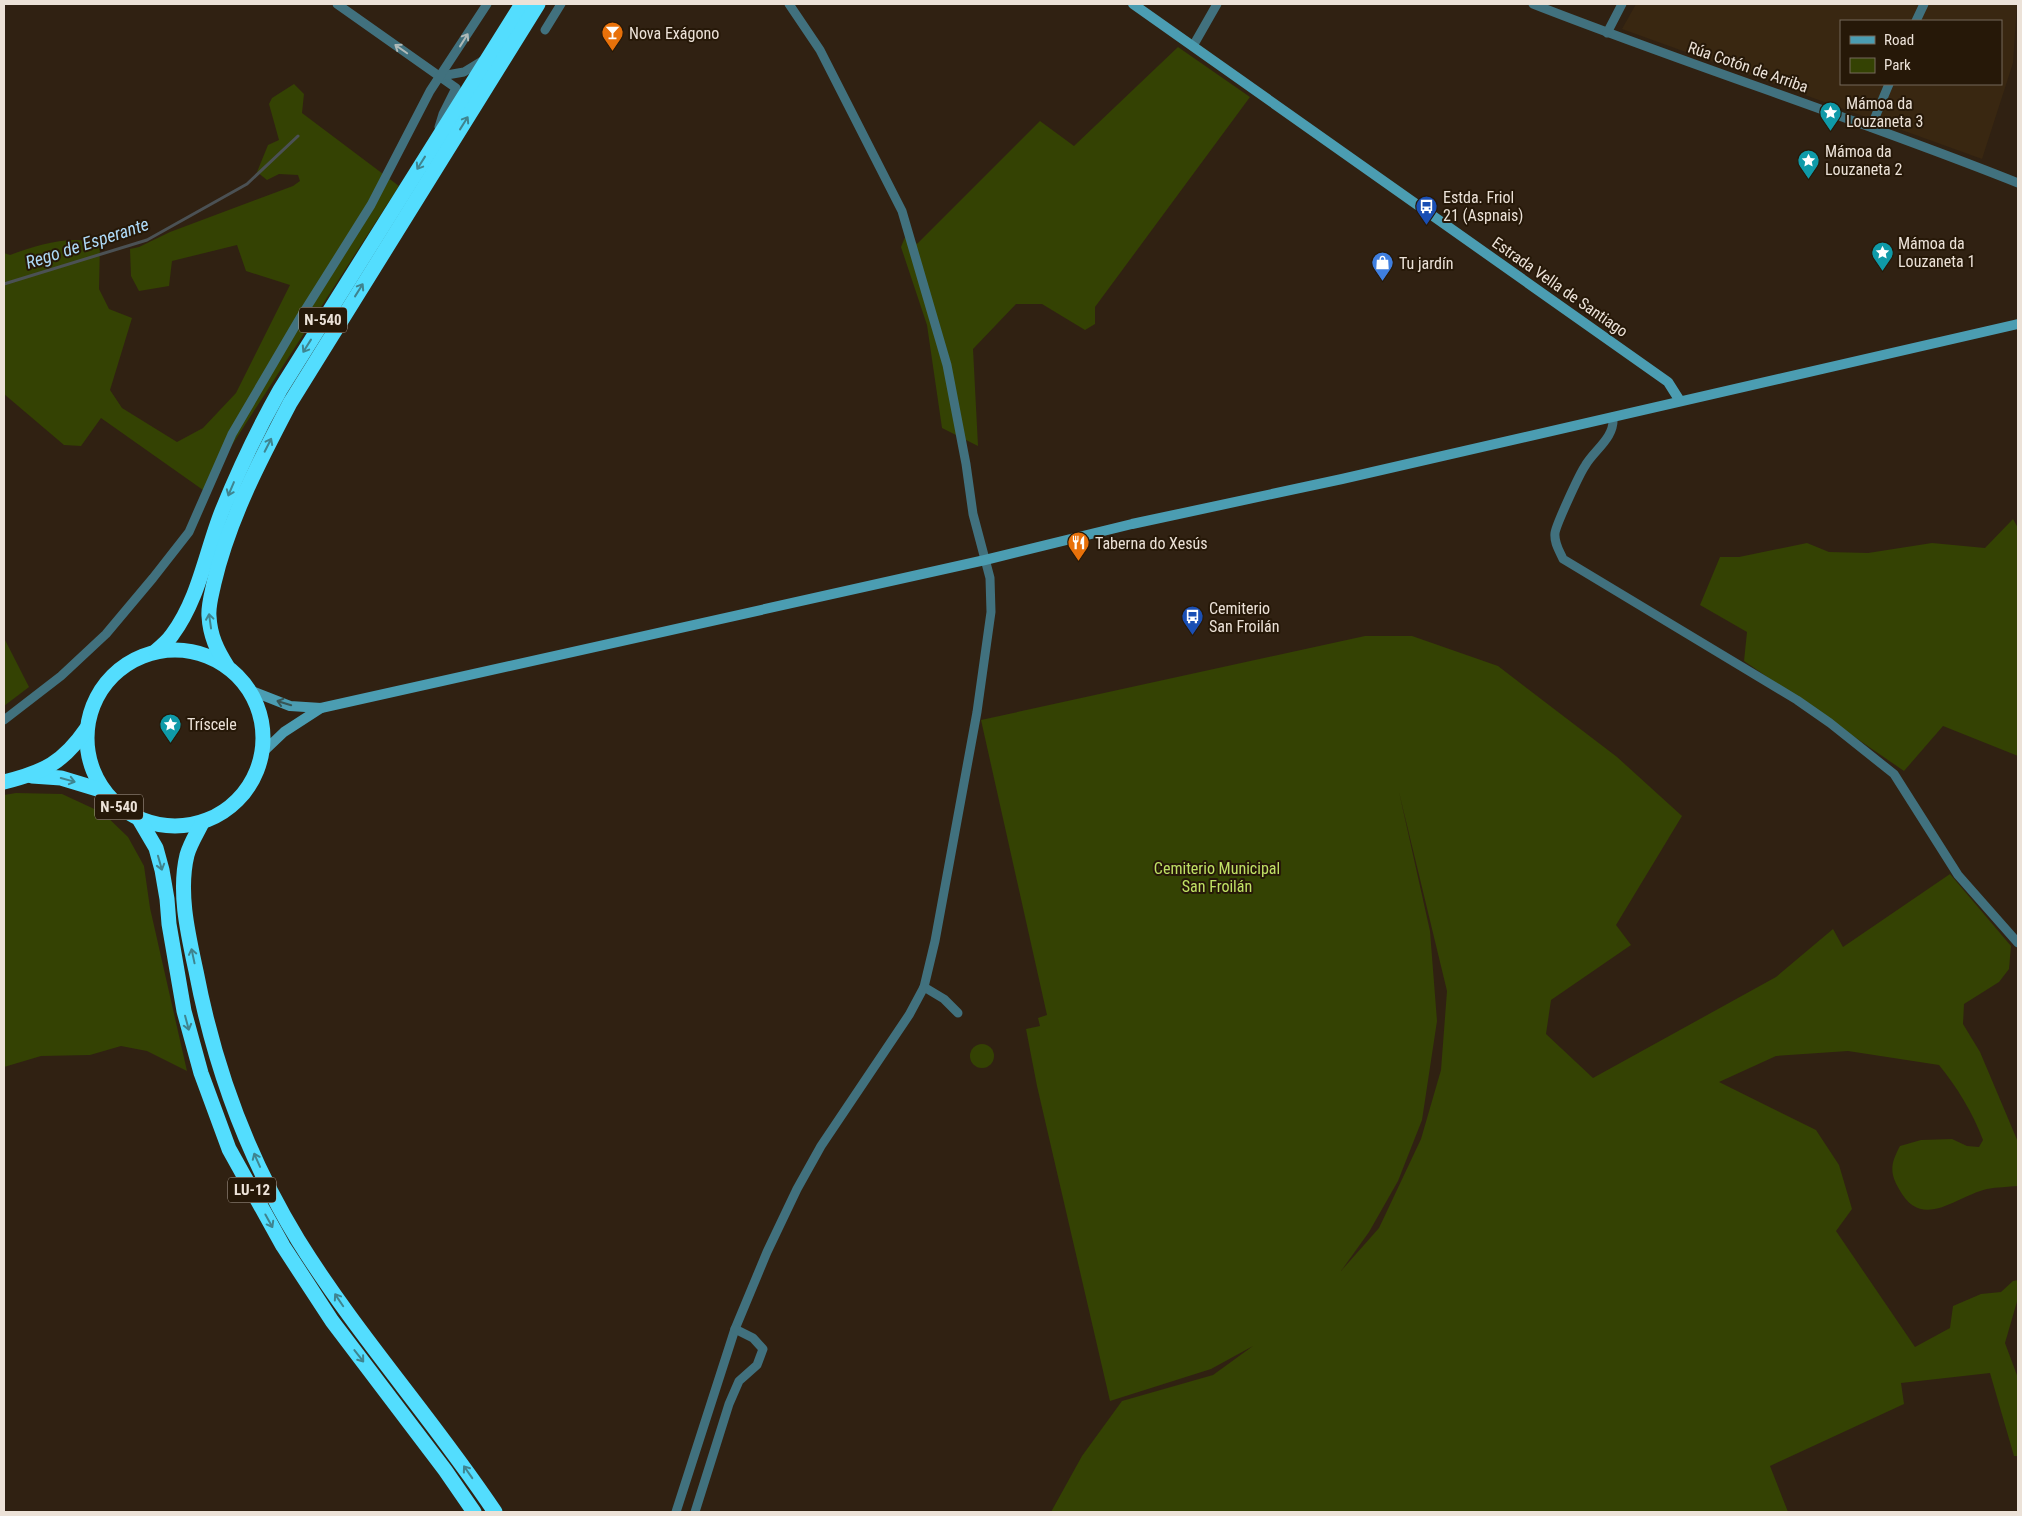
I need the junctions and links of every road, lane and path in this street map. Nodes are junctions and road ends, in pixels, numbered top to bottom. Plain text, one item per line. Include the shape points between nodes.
1 (336, 4) edge
2 (487, 4) edge
3 (522, 4) edge
4 (538, 4) edge
5 (561, 4) edge
6 (789, 4) edge
7 (1133, 4) edge
8 (1217, 4) edge
9 (1533, 4) edge
10 (1622, 4) edge
11 (1924, 4) edge
12 (1916, 20) edge
13 (545, 30) dead end
14 (1607, 33) junction
15 (1193, 46) junction
16 (490, 54) junction
17 (441, 76) junction
18 (1890, 85) edge
19 (1871, 127) junction
20 (435, 142) junction
21 (2018, 183) edge
22 (2018, 324) edge
23 (1680, 401) junction
24 (1613, 418) junction
25 (985, 560) junction
26 (156, 651) junction
27 (226, 666) junction
28 (249, 690) junction
29 (321, 708) junction
30 (4, 720) edge
31 (87, 728) junction
32 (263, 752) junction
33 (31, 776) junction
34 (4, 782) edge
35 (104, 791) junction
36 (139, 819) junction
37 (202, 823) junction
38 (2018, 943) edge
39 (924, 987) junction
40 (958, 1013) dead end
41 (735, 1329) junction
42 (474, 1512) edge
43 (495, 1512) edge
44 (676, 1512) edge
45 (695, 1512) edge

17 -> 1 street
17 -> 2 street
3 - 16 highway, N-540
27 -> 4 highway, N-540 via 213,643 208,615 221,554 265,450 290,402
5 - 13 street
6 - 25 street via 820,50 902,211 947,365 973,514
7 - 15 street, Estrada Vella de Santiago
8 - 15 street
9 - 14 street, Rúa Cotón de Arriba
10 - 14 street
11 - 12 street
14 - 19 street, Rúa Cotón de Arriba
15 - 23 street, Estrada Vella de Santiago via 1668,382
16 - 17 street via 464,72
16 - 20 highway, N-540
17 - 20 street via 456,88 443,114
17 - 30 street via 430,91 371,205 232,434 189,532 106,634 61,676
18 - 19 street
19 - 21 street, Rúa Cotón de Arriba
20 -> 26 highway, N-540 via 264,418 222,510 184,616
22 - 23 street
23 - 24 street
24 - 25 street via 1124,526
24 - 38 street via 1611,434 1585,466 1555,532 1563,559 1797,700 1894,774 1958,875
25 - 29 street
25 - 39 street via 990,578 991,612 978,705
26 - 27 highway, N-540 via 181,650 205,655
26 - 31 highway, N-540 via 131,661 109,678 94,702
27 - 28 highway, N-540
29 -> 28 street via 290,706
28 - 32 highway, N-540 via 262,720
29 - 32 street via 284,732
31 - 33 highway, N-540 via 76,745 58,762
31 - 35 highway, N-540 via 91,765
32 - 37 highway, N-540 via 256,775 242,796 224,812
33 - 34 highway, N-540
33 -> 35 highway, N-540 via 61,778
35 - 36 highway, N-540 via 120,808
36 - 37 highway, N-540 via 160,826
36 -> 42 highway, LU-12 via 156,848 184,1011 201,1073 229,1149 283,1246 332,1321
43 -> 37 highway, LU-12 via 457,1456 347,1312 298,1239 266,1180 228,1094 206,1019 188,932 184,872 187,853
39 - 40 street via 944,999
39 - 41 street via 801,1181
41 - 44 street
41 - 45 street via 753,1338 762,1348 757,1365 739,1381 729,1404

